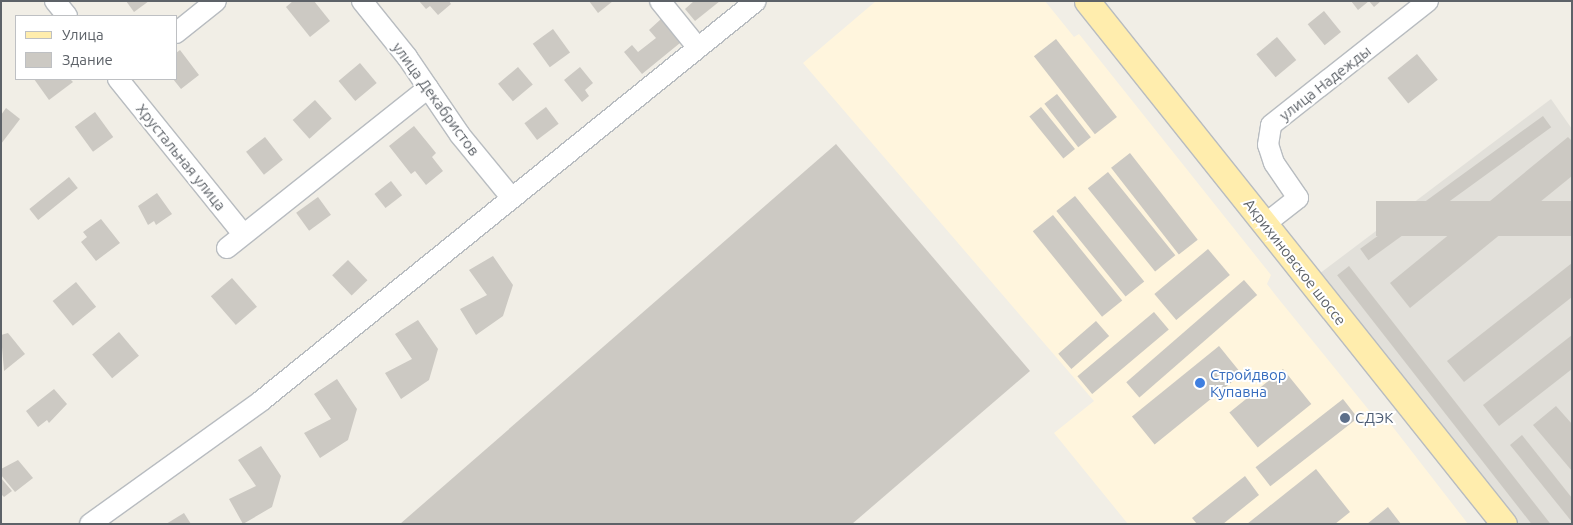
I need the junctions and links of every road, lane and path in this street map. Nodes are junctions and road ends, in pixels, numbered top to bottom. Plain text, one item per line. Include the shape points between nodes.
1 (55, 1) edge
2 (216, 1) edge
3 (362, 1) edge
4 (660, 1) edge
5 (756, 1) edge
6 (1087, 1) edge
7 (1428, 1) edge
8 (66, 15) edge
9 (178, 31) edge
10 (698, 48) junction
11 (119, 80) edge
12 (428, 88) junction
13 (511, 197) junction
14 (1265, 224) junction
15 (244, 234) junction
16 (227, 248) dead end
17 (90, 524) edge
18 (1504, 524) edge

1 - 8 street
2 - 9 street
3 - 12 street, улица Декабристов
4 - 10 street
5 - 10 street
6 - 14 main road, Акрихиновское шоссе
7 - 14 street, улица Надежды via 1271,125 1268,145 1274,163 1298,198
10 - 13 street
11 - 15 street, Хрустальная улица
12 - 13 street, улица Декабристов via 460,135
12 - 15 street
13 - 17 street via 260,401
14 - 18 main road, Акрихиновское шоссе
15 - 16 street

